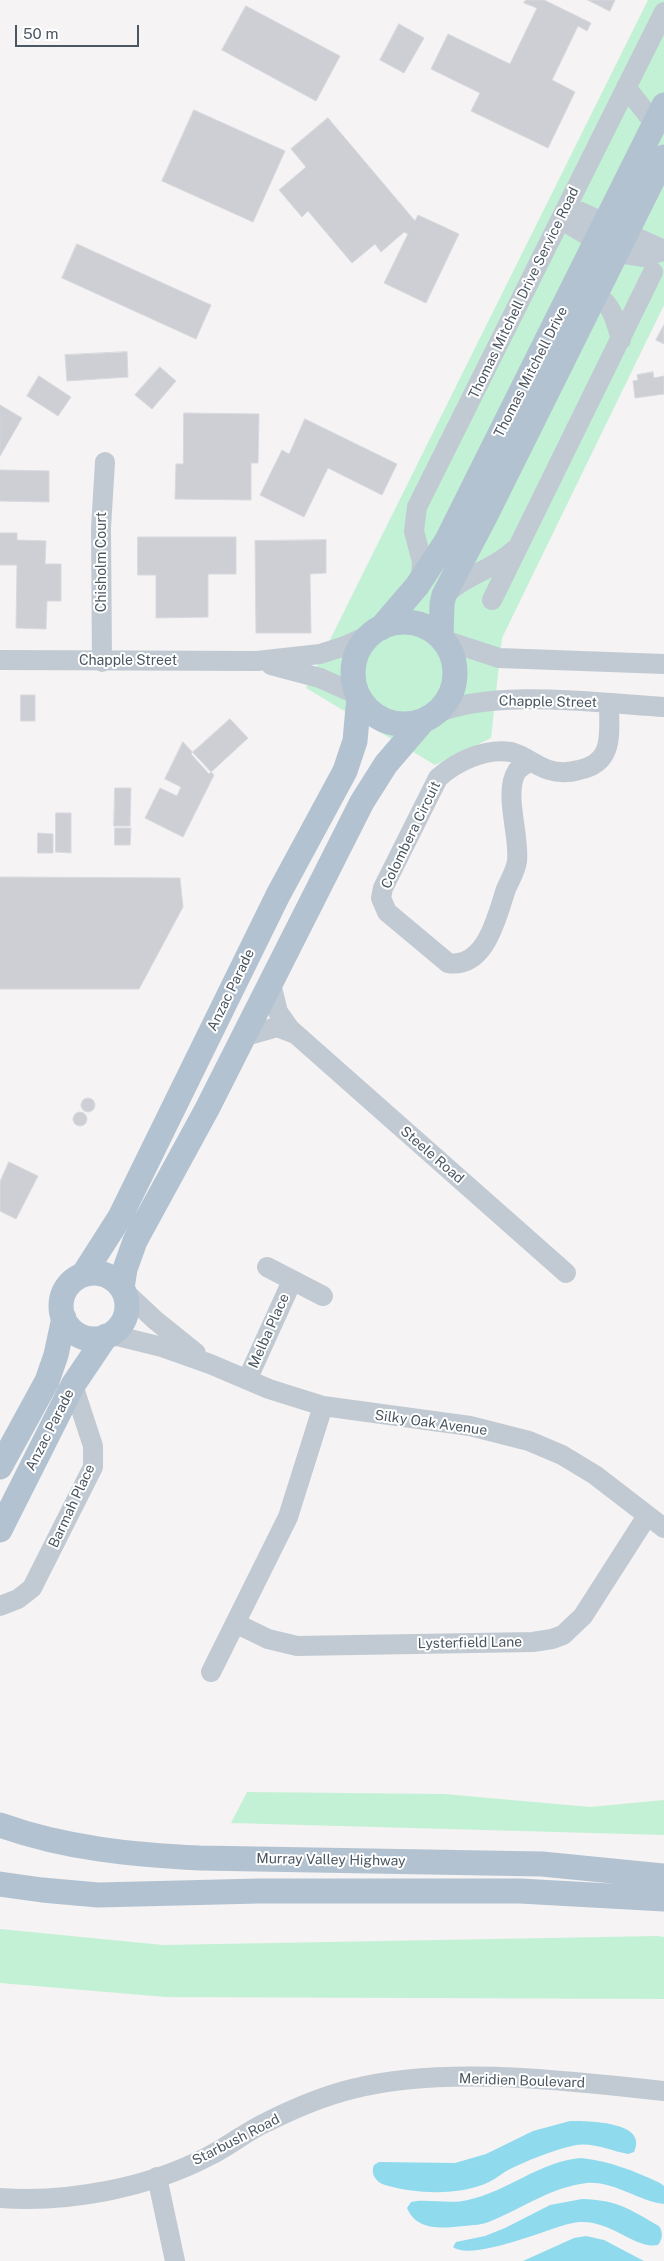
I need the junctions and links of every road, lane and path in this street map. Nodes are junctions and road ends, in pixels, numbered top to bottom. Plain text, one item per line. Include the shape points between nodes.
1 (664, 12) edge
2 (626, 86) junction
3 (659, 114) edge
4 (662, 162) edge
5 (564, 214) junction
6 (611, 237) junction
7 (664, 251) edge
8 (653, 272) dead end
9 (570, 295) junction
10 (596, 296) junction
11 (621, 340) junction
12 (105, 462) dead end
13 (517, 547) junction
14 (421, 580) junction
15 (443, 598) junction
16 (492, 600) dead end
17 (376, 630) junction
18 (443, 639) junction
19 (0, 660) edge
20 (257, 661) junction
21 (102, 662) junction
22 (664, 664) edge
23 (359, 696) junction
24 (609, 703) junction
25 (664, 707) edge
26 (428, 718) junction
27 (530, 762) junction
28 (271, 984) junction
29 (245, 1036) junction
30 (299, 1037) junction
31 (267, 1268) dead end
32 (566, 1273) dead end
33 (83, 1275) junction
34 (292, 1281) junction
35 (123, 1290) junction
36 (323, 1296) dead end
37 (64, 1318) junction
38 (108, 1335) junction
39 (210, 1364) junction
40 (247, 1380) junction
41 (73, 1385) junction
42 (323, 1406) junction
43 (0, 1467) edge
44 (646, 1516) junction
45 (664, 1528) edge
46 (0, 1530) edge
47 (0, 1606) edge
48 (235, 1623) junction
49 (211, 1672) dead end
50 (0, 1825) edge
51 (664, 1876) edge
52 (0, 1884) edge
53 (664, 1899) edge
54 (381, 2084) joint
55 (664, 2091) edge
56 (157, 2178) junction
57 (0, 2198) edge
58 (175, 2261) edge

1 - 2 street, Thomas Mitchell Drive Service Road
2 - 3 street
2 - 5 street, Thomas Mitchell Drive Service Road
3 - 4 main road
3 - 6 main road, Thomas Mitchell Drive
4 - 6 main road, Thomas Mitchell Drive
5 - 6 street via 570,225
5 - 14 street, Thomas Mitchell Drive Service Road via 417,507 414,531 422,562
6 - 7 street
6 - 9 main road, Thomas Mitchell Drive
6 - 10 main road, Thomas Mitchell Drive
8 - 11 street
9 - 10 main road
9 - 14 main road, Thomas Mitchell Drive via 446,542
10 - 11 street via 606,301 611,309
10 - 15 main road, Thomas Mitchell Drive
11 - 13 street
12 - 21 street, Chisholm Court via 101,528
13 - 15 street via 498,563 461,582
13 - 16 street
14 - 17 main road, Thomas Mitchell Drive
15 - 18 main road, Thomas Mitchell Drive
17 - 18 main road via 400,622 415,623
17 - 20 street, Chapple Street via 320,654
17 - 23 main road via 353,660 353,680
18 - 22 street via 498,658
18 - 26 main road via 453,662 453,681 444,705
19 - 21 street, Chapple Street
20 - 21 street, Chapple Street
20 - 23 street, Chapple Street via 320,678
23 - 26 main road via 370,711 383,720 404,725
23 - 33 main road, Anzac Parade via 355,741 345,771 294,862 120,1217
24 - 25 street, Chapple Street
24 - 26 street, Chapple Street via 504,700 457,706
24 - 27 street, Colombera Circuit via 609,734 605,754 599,763 588,769 559,772
26 - 28 main road via 396,752 370,788
27 - 27 street, Colombera Circuit via 513,752 497,751 477,755 449,768 430,792 383,888 381,898 387,912 448,963 469,960 489,936 517,864 518,843 511,793 514,778 518,770
28 - 29 main road
28 - 30 street, Steele Road via 281,1017
29 - 30 street, Steele Road via 277,1027
29 - 35 main road via 134,1241 125,1269
30 - 32 street, Steele Road
31 - 34 street, Melba Place
33 - 35 main road via 105,1274
33 - 37 main road via 71,1282 64,1292 61,1306
34 - 36 street, Melba Place
34 - 40 street, Melba Place
35 - 38 main road via 127,1301 125,1317
35 - 39 street, Silky Oak Avenue
37 - 38 main road via 70,1329 82,1337
37 - 43 main road, Anzac Parade via 50,1376
38 - 39 street, Silky Oak Avenue via 162,1347
38 - 41 main road, Anzac Parade
39 - 40 street, Silky Oak Avenue
40 - 42 street, Silky Oak Avenue
41 - 46 main road, Anzac Parade
41 - 47 street, Barmah Place via 93,1446 93,1467 32,1588 18,1599
42 - 44 street, Silky Oak Avenue via 470,1426 529,1441 562,1455 595,1475
42 - 48 street via 288,1517
44 - 45 street, Silky Oak Avenue
44 - 48 street, Lysterfield Lane via 583,1616 563,1635 552,1640 297,1646 268,1640
48 - 49 street
50 - 51 main road, Murray Valley Highway via 86,1847 162,1856 542,1864
52 - 53 main road via 98,1894 520,1891
54 - 55 street, Meridien Boulevard via 439,2077 564,2081
54 - 56 street, Starbush Road via 351,2090 267,2122 208,2157
56 - 57 street, Starbush Road via 90,2193 36,2200
56 - 58 street

